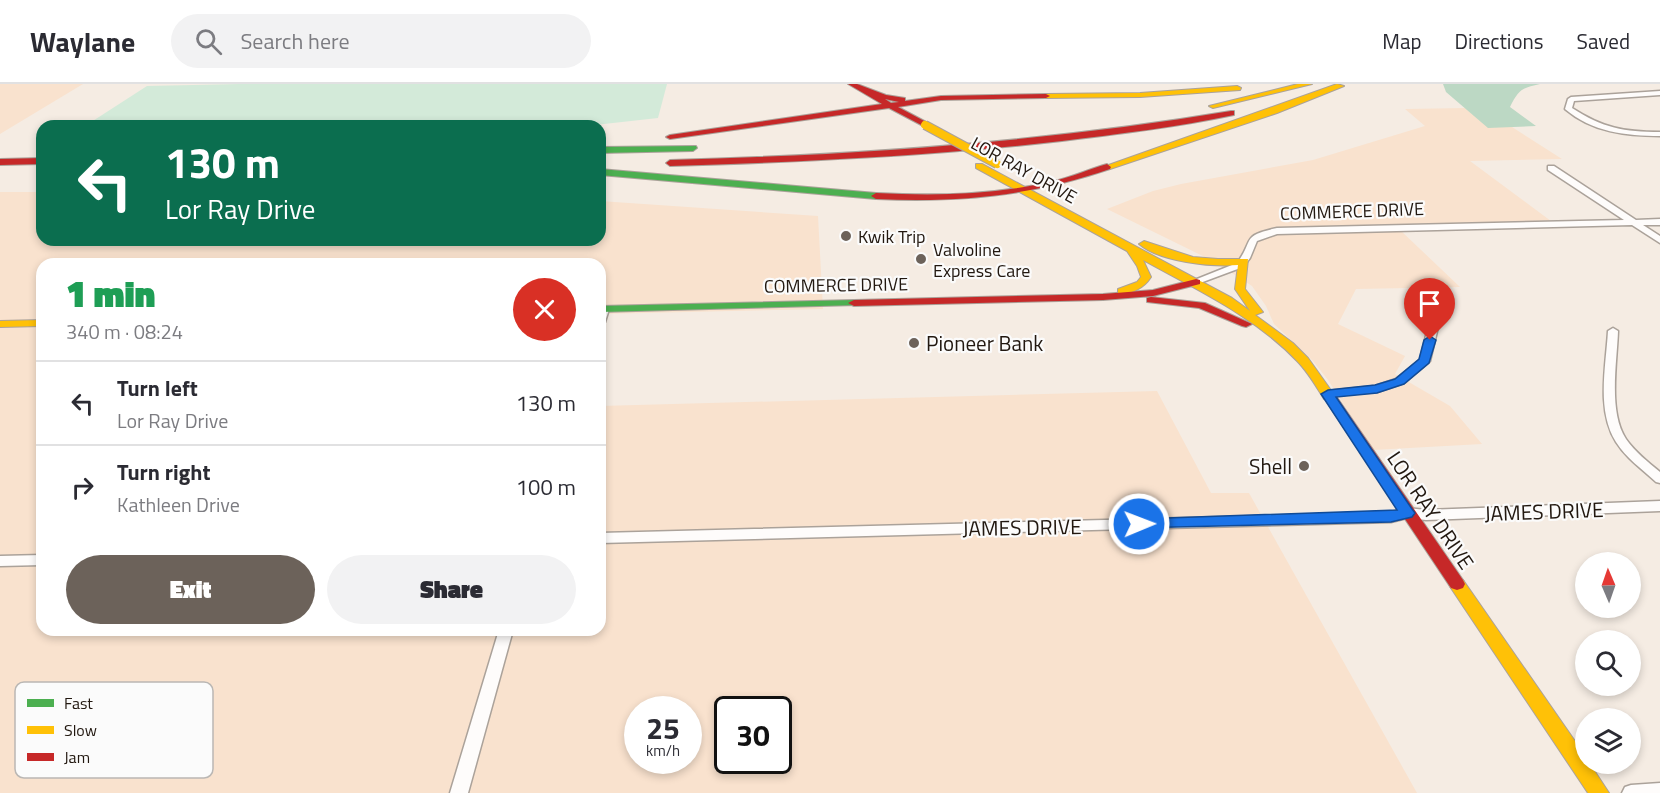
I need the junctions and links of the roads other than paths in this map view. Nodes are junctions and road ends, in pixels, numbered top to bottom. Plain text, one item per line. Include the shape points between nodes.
1 (837, 84) edge
2 (1265, 84) edge
3 (1308, 84) edge
4 (1342, 85) edge
5 (856, 89) edge
6 (1660, 93) edge
7 (961, 96) junction
8 (885, 107) junction
9 (852, 112) junction
10 (1660, 134) edge
11 (606, 144) edge
12 (606, 150) edge
13 (36, 161) edge
14 (0, 162) edge
15 (606, 164) edge
16 (1551, 168) dead end
17 (606, 172) edge
18 (32, 175) dead end
19 (0, 176) edge
20 (1041, 187) junction
21 (1021, 190) junction
22 (1660, 222) edge
23 (1635, 223) junction
24 (1660, 240) edge
25 (1144, 244) junction
26 (1126, 246) junction
27 (1244, 261) junction
28 (1197, 281) junction
29 (1090, 297) junction
30 (1075, 298) junction
31 (606, 313) edge
32 (1436, 319) dead end
33 (36, 323) edge
34 (0, 324) edge
35 (1612, 331) dead end
36 (1287, 345) junction
37 (1328, 394) junction
38 (1660, 479) edge
39 (1660, 506) edge
40 (1407, 513) junction
41 (606, 538) edge
42 (36, 560) edge
43 (0, 561) edge
44 (504, 636) edge
45 (1660, 791) edge
46 (459, 793) edge
47 (1599, 793) edge
48 (1631, 793) edge

1 - 5 main road, LOR RAY DRIVE
2 - 7 main road via 1140,95
3 - 12 main road via 1162,115 1002,134 870,144
4 - 15 main road via 1188,121 1077,139 817,159
4 - 20 main road
5 - 7 main road via 899,99
5 - 8 main road, LOR RAY DRIVE
5 - 9 main road via 861,106
6 - 10 street via 1571,99 1568,109 1591,124 1619,134
7 - 8 main road
8 - 9 main road
8 - 20 main road, LOR RAY DRIVE, bridge
8 - 21 main road, LOR RAY DRIVE via 909,126
9 - 11 main road
13 - 14 main road
16 - 23 street
17 - 21 main road via 869,196 949,196
18 - 19 main road
20 - 21 main road
20 - 25 main road, LOR RAY DRIVE
21 - 26 main road, LOR RAY DRIVE
22 - 23 street, COMMERCE DRIVE
23 - 24 street
23 - 27 street, COMMERCE DRIVE via 1277,231 1254,237
25 - 27 main road via 1192,262 1221,265
25 - 28 main road, LOR RAY DRIVE
26 - 28 main road, LOR RAY DRIVE via 1182,278
26 - 30 main road via 1146,272 1141,284 1120,292
27 - 28 street, COMMERCE DRIVE
27 - 36 main road via 1239,291
28 - 29 main road, COMMERCE DRIVE via 1153,293
28 - 36 main road, LOR RAY DRIVE
29 - 30 main road, COMMERCE DRIVE
29 - 36 main road via 1201,305
30 - 31 main road, COMMERCE DRIVE
32 - 37 street via 1425,361 1400,381 1377,389
33 - 34 main road
35 - 38 street via 1610,408 1618,434
36 - 37 main road, LOR RAY DRIVE
37 - 40 main road, LOR RAY DRIVE
39 - 40 street, JAMES DRIVE
40 - 41 street, JAMES DRIVE via 1319,520
40 - 47 main road, LOR RAY DRIVE
42 - 43 street
44 - 46 street
45 - 48 street

